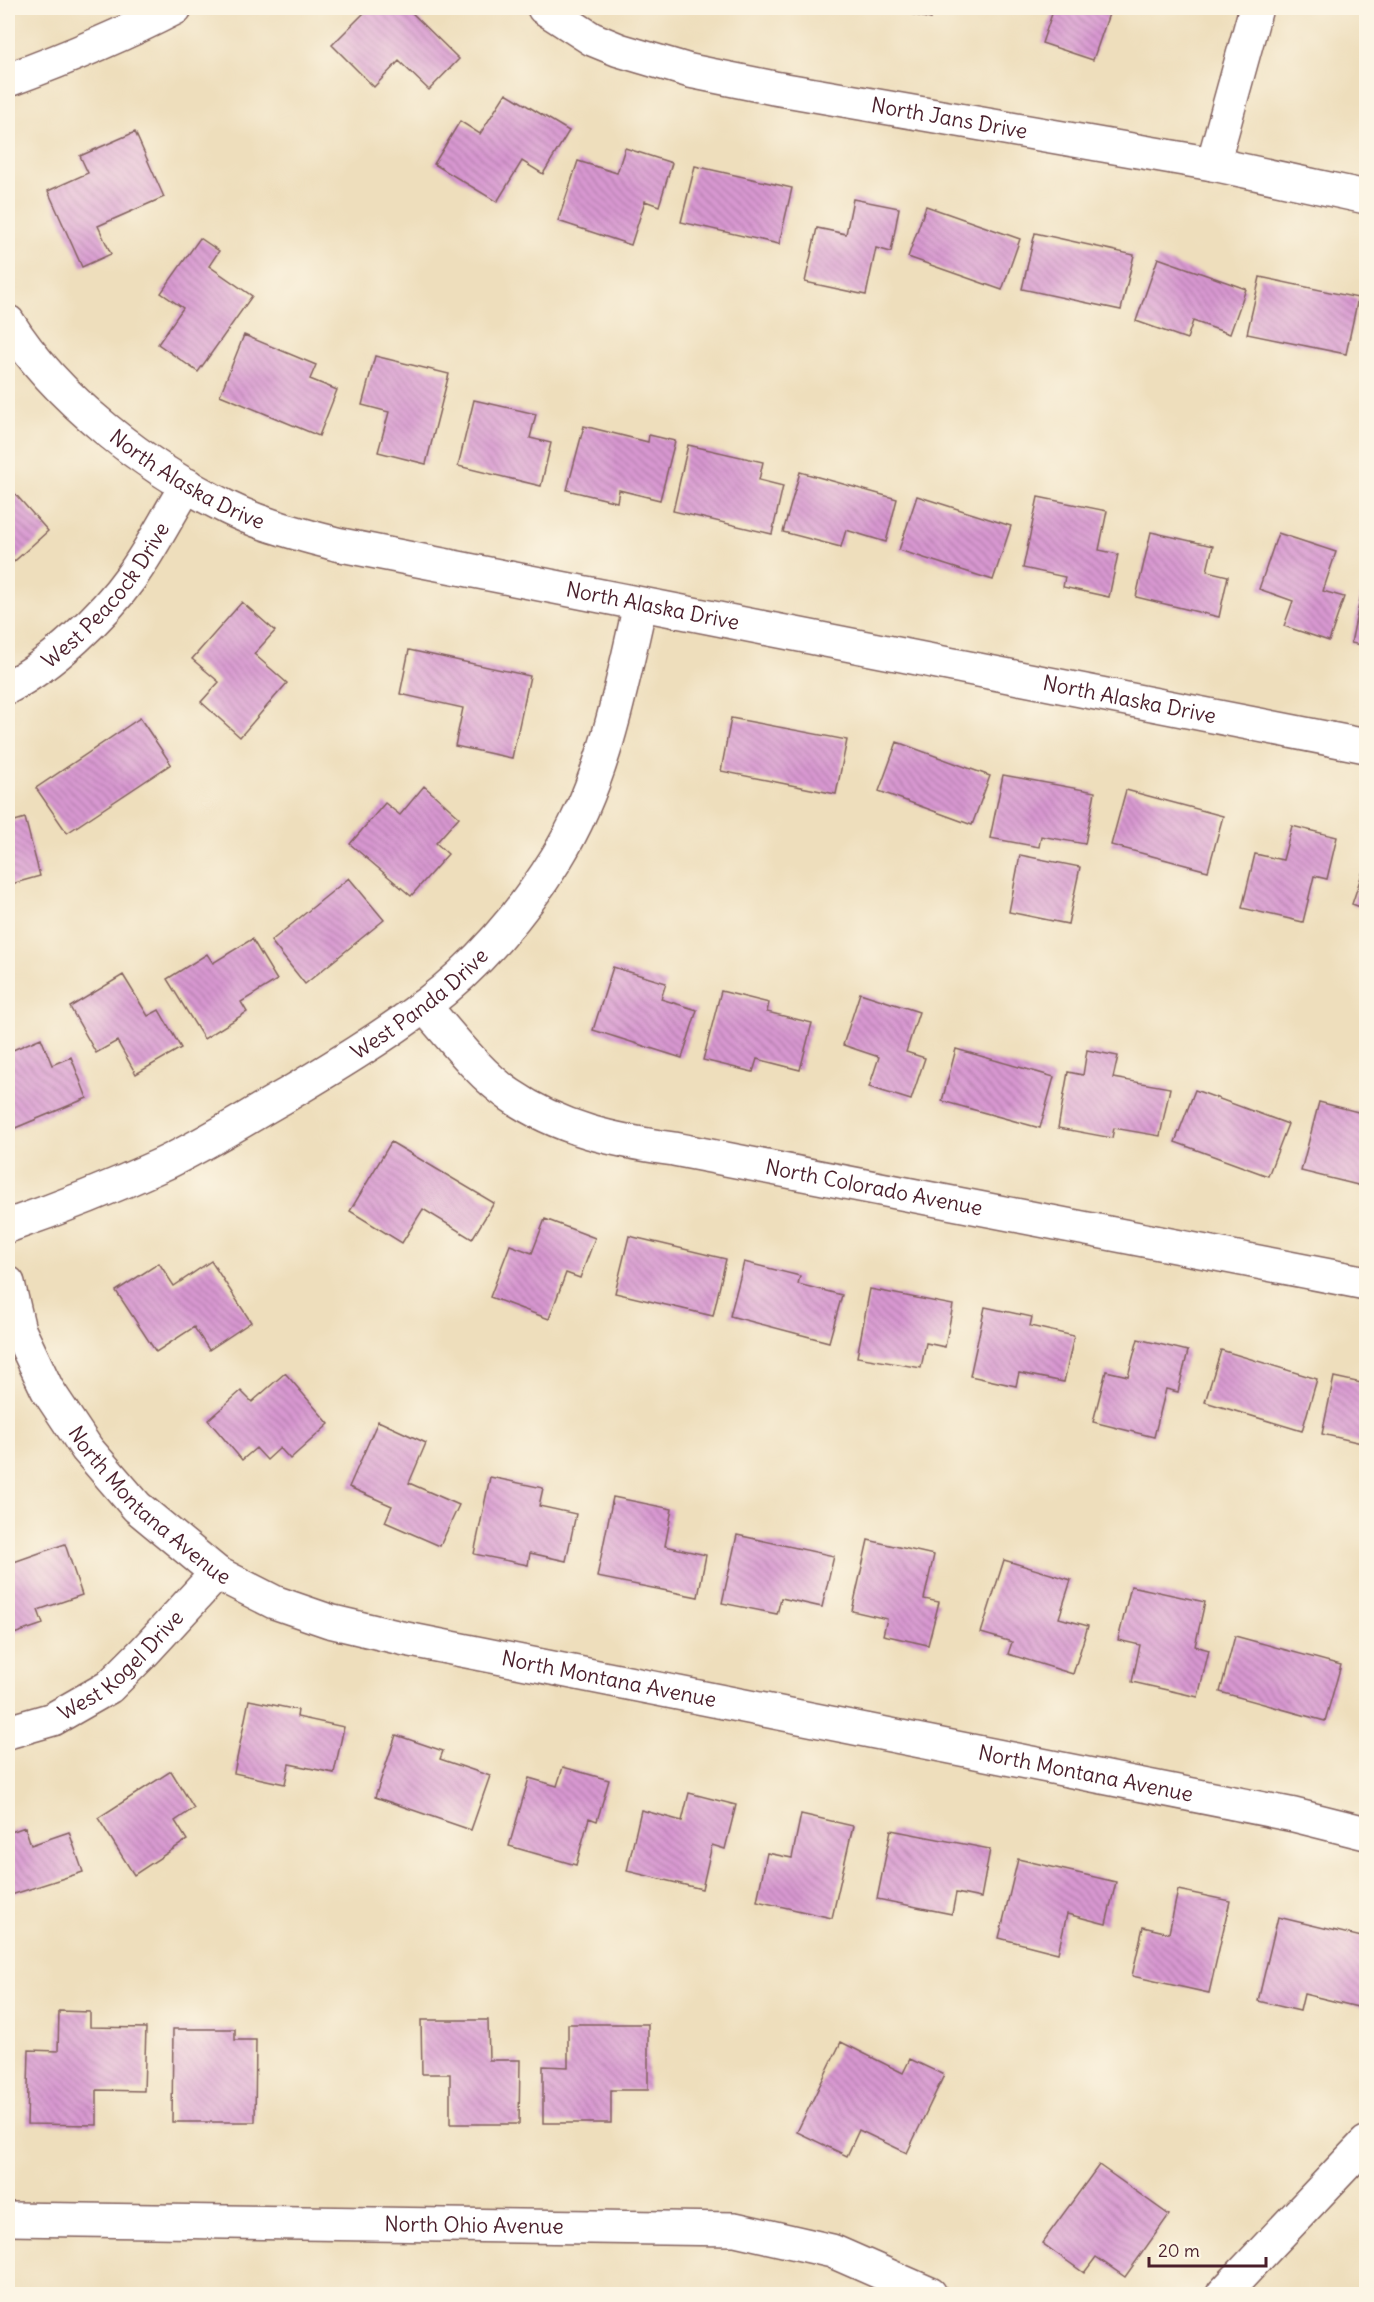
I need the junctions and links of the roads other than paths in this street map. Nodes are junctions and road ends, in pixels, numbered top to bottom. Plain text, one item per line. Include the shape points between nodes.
1 (176, 8) edge
2 (544, 8) edge
3 (1256, 8) edge
4 (8, 80) edge
5 (1213, 164) junction
6 (1366, 197) edge
7 (8, 322) edge
8 (187, 485) junction
9 (640, 605) junction
10 (8, 687) edge
11 (1366, 746) edge
12 (424, 1006) junction
13 (8, 1226) edge
14 (8, 1283) edge
15 (1366, 1283) edge
16 (217, 1572) junction
17 (8, 1732) edge
18 (1366, 1833) edge
19 (1366, 2143) edge
20 (8, 2219) edge
21 (930, 2295) edge
22 (1223, 2295) edge

1 - 4 street via 75,55
2 - 5 street, North Jans Drive via 592,39 690,70
3 - 5 street
5 - 6 street, North Jans Drive
7 - 8 street, North Alaska Drive via 70,397 136,453
8 - 9 street, North Alaska Drive via 265,524 336,544
8 - 10 street, West Peacock Drive via 131,577 90,626
9 - 11 street, North Alaska Drive
9 - 12 street, West Panda Drive via 610,737 588,796 556,858 519,911 479,958
12 - 13 street, West Panda Drive via 330,1069 163,1164
12 - 15 street, North Colorado Avenue via 471,1059 509,1094 578,1130 626,1143 674,1149
14 - 16 street, North Montana Avenue via 19,1330 46,1389 87,1449 137,1507
16 - 17 street, West Kogel Drive via 109,1687 53,1719
16 - 18 street, North Montana Avenue via 285,1606 401,1638 1294,1815
19 - 22 street
20 - 21 street, North Ohio Avenue via 735,2229 832,2251

